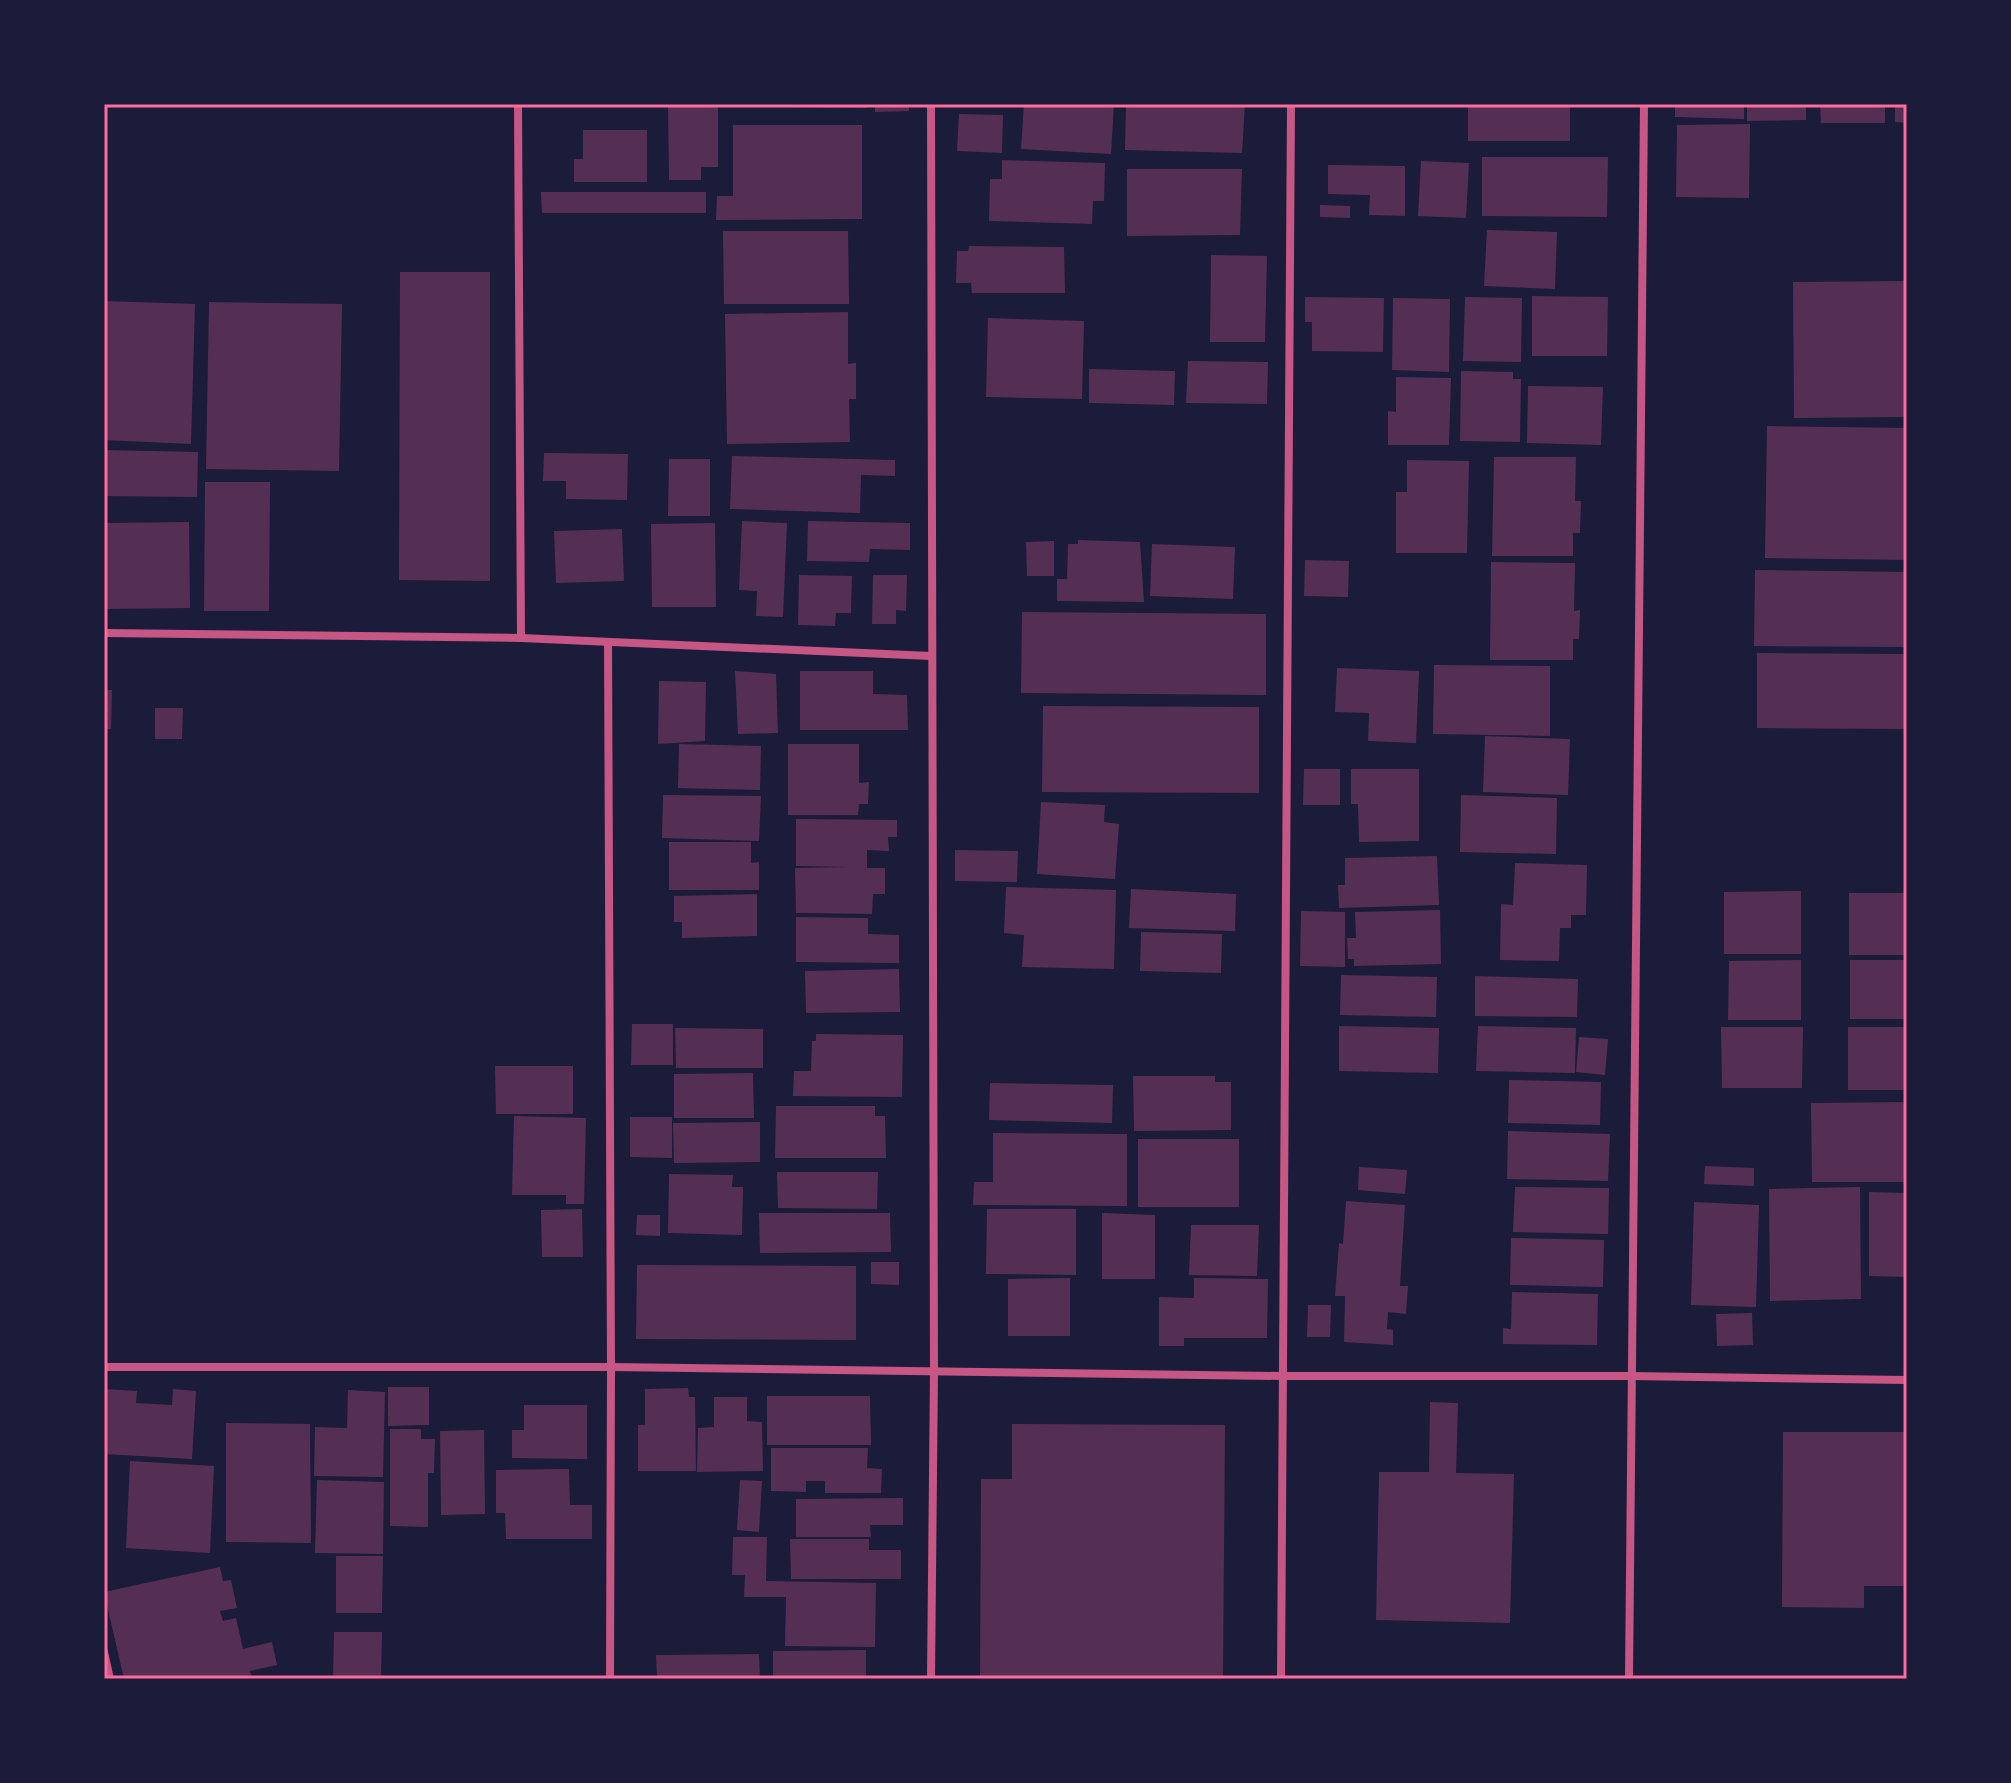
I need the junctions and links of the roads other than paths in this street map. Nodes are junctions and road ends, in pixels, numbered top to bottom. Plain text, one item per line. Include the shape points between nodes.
1 (518, 104) edge
2 (931, 104) edge
3 (1291, 104) edge
4 (1644, 104) edge
5 (104, 633) edge
6 (521, 638) junction
7 (608, 642) junction
8 (931, 656) junction
9 (104, 1367) edge
10 (611, 1367) junction
11 (934, 1370) junction
12 (1281, 1376) junction
13 (1630, 1376) junction
14 (1907, 1380) edge
15 (104, 1652) edge
16 (110, 1679) edge
17 (610, 1679) edge
18 (931, 1679) edge
19 (1281, 1679) edge
20 (1629, 1679) edge

1 - 6 street
2 - 8 street
3 - 12 street
4 - 13 street
5 - 6 street
6 - 7 street
7 - 8 street
7 - 10 street
8 - 11 street
9 - 10 street
10 - 11 street
10 - 17 street
11 - 12 street
11 - 18 street
12 - 13 street
12 - 19 street
13 - 14 street
13 - 20 street
15 - 16 street

